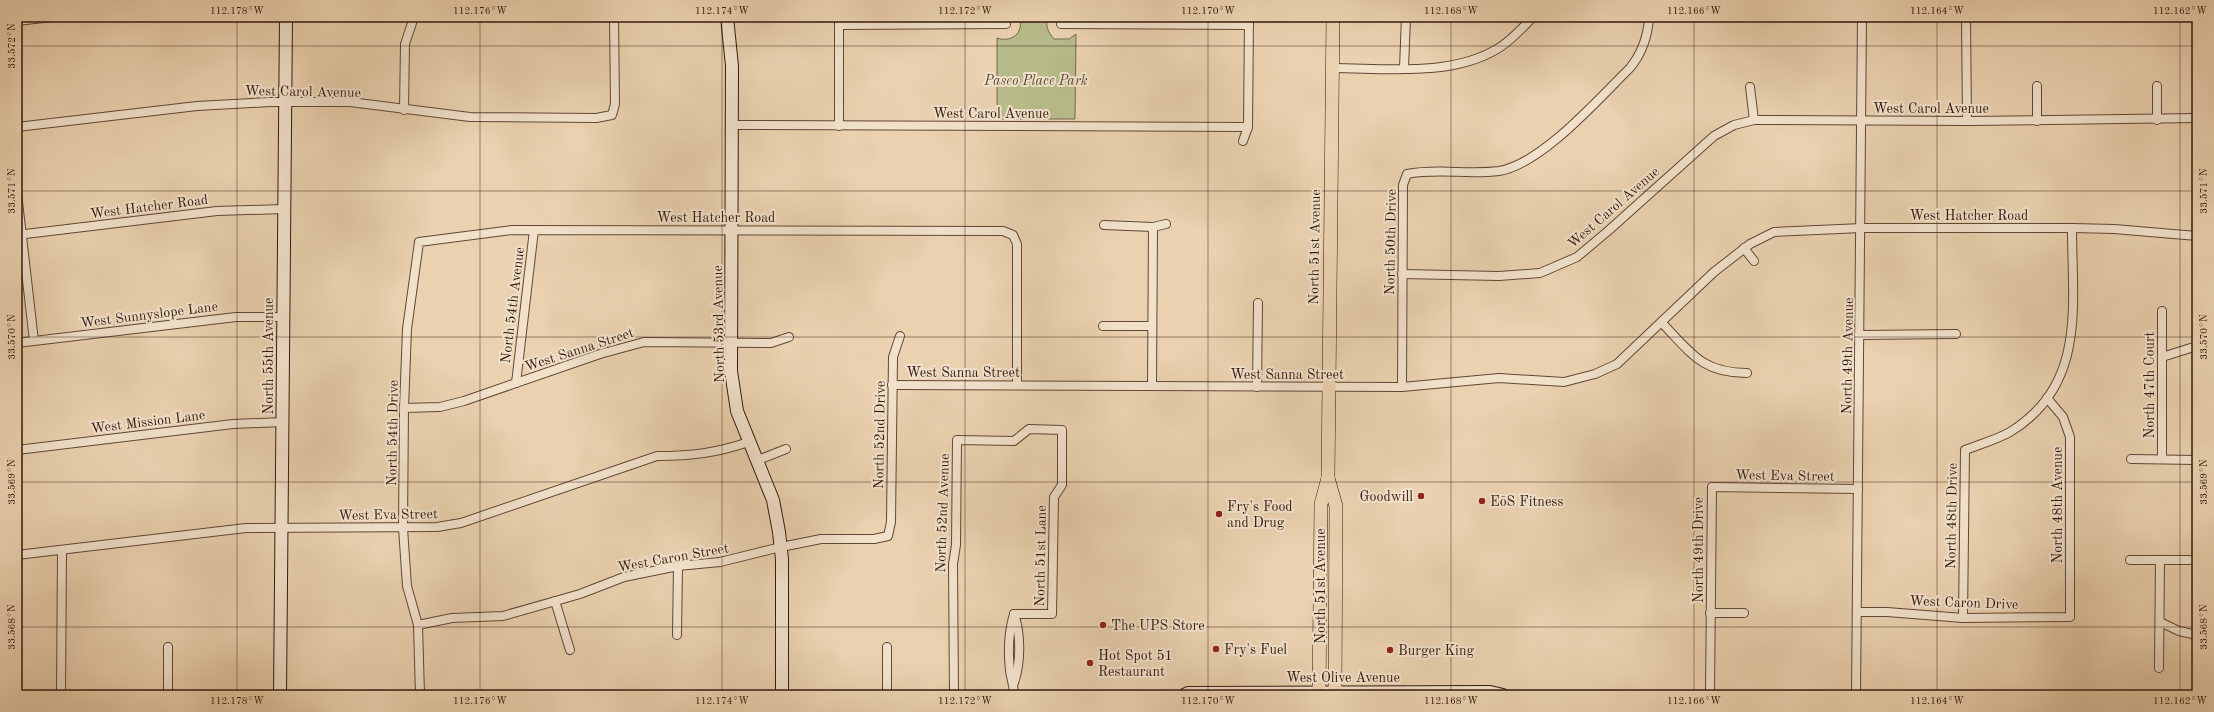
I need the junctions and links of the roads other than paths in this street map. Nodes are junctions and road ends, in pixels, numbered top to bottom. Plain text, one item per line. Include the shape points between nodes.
1 (52, 17) edge
2 (286, 17) edge
3 (414, 17) edge
4 (614, 17) edge
5 (727, 17) edge
6 (1332, 17) edge
7 (1406, 17) edge
8 (1533, 17) edge
9 (1649, 17) edge
10 (1862, 17) edge
11 (1966, 17) edge
12 (17, 21) edge
13 (839, 21) edge
14 (1249, 21) edge
15 (1006, 24) dead end
16 (1061, 24) dead end
17 (1332, 68) junction
18 (1404, 68) junction
19 (2037, 86) dead end
20 (2157, 86) dead end
21 (1750, 87) dead end
22 (286, 102) junction
23 (404, 110) junction
24 (2197, 118) edge
25 (1754, 120) junction
26 (2157, 120) junction
27 (1967, 121) junction
28 (2037, 121) junction
29 (1862, 122) junction
30 (733, 126) junction
31 (839, 126) junction
32 (17, 127) edge
33 (1248, 127) junction
34 (1243, 141) dead end
35 (17, 193) edge
36 (284, 209) junction
37 (1166, 224) dead end
38 (1104, 225) dead end
39 (1153, 227) junction
40 (1862, 228) junction
41 (2072, 228) junction
42 (534, 230) junction
43 (732, 230) junction
44 (19, 234) edge
45 (2197, 236) edge
46 (419, 242) joint
47 (1744, 248) junction
48 (1754, 261) dead end
49 (1402, 274) junction
50 (1258, 303) dead end
51 (2162, 311) dead end
52 (283, 317) junction
53 (1662, 323) junction
54 (1103, 326) dead end
55 (1152, 326) junction
56 (1956, 334) dead end
57 (900, 336) dead end
58 (1860, 336) junction
59 (789, 337) dead end
60 (34, 341) junction
61 (17, 343) edge
62 (731, 343) junction
63 (2197, 346) edge
64 (2162, 357) junction
65 (1747, 373) dead end
66 (516, 383) junction
67 (892, 385) junction
68 (1017, 385) junction
69 (1152, 386) junction
70 (1257, 387) junction
71 (1329, 387) junction
72 (1402, 387) junction
73 (2048, 398) junction
74 (404, 408) junction
75 (283, 422) junction
76 (1062, 430) joint
77 (749, 442) junction
78 (786, 449) dead end
79 (17, 450) edge
80 (2131, 459) dead end
81 (2162, 459) junction
82 (758, 460) junction
83 (2197, 460) edge
84 (1328, 478) junction
85 (1712, 487) joint
86 (1858, 488) junction
87 (282, 527) junction
88 (403, 528) junction
89 (888, 536) joint
90 (781, 546) junction
91 (62, 550) junction
92 (17, 555) edge
93 (2130, 560) dead end
94 (2160, 560) junction
95 (2197, 560) edge
96 (678, 566) junction
97 (555, 601) junction
98 (1857, 612) junction
99 (1710, 613) junction
100 (1744, 613) dead end
101 (1963, 618) junction
102 (2070, 618) joint
103 (2160, 622) junction
104 (418, 625) junction
105 (677, 635) dead end
106 (2197, 635) edge
107 (168, 647) dead end
108 (887, 647) dead end
109 (570, 650) dead end
110 (2159, 668) dead end
111 (1319, 693) edge
112 (1335, 693) edge
113 (61, 695) edge
114 (168, 695) edge
115 (280, 695) edge
116 (420, 695) edge
117 (782, 695) edge
118 (887, 695) edge
119 (954, 695) edge
120 (1014, 695) edge
121 (1184, 695) edge
122 (1503, 695) edge
123 (1710, 695) edge
124 (1856, 695) edge

1 - 12 street
2 - 22 street, North 55th Avenue
3 - 23 street via 405,44
4 - 23 street, West Carol Avenue via 615,104 612,115 596,118 470,117
5 - 30 street, North 53rd Avenue via 731,43
6 - 17 main road, North 51st Avenue
7 - 18 street
8 - 18 street via 1497,49 1468,63 1452,67
9 - 49 street, North 50th Drive via 1645,42 1630,68 1557,138 1526,161 1500,171 1407,174 1403,185
10 - 29 street, North 49th Avenue
11 - 27 street
13 - 15 street
13 - 31 street
14 - 16 street
14 - 33 street
17 - 18 street
17 - 71 main road, North 51st Avenue
19 - 28 street
20 - 26 street
21 - 25 street
22 - 23 street, West Carol Avenue via 350,102
22 - 32 street, West Carol Avenue via 233,103
22 - 36 street, North 55th Avenue
24 - 26 street, West Carol Avenue
25 - 29 street, West Carol Avenue
25 - 49 street, West Carol Avenue via 1734,125 1714,136 1577,258 1540,273 1499,276
26 - 28 street, West Carol Avenue
27 - 28 street, West Carol Avenue
27 - 29 street, West Carol Avenue
29 - 40 street, North 49th Avenue
30 - 31 street, West Carol Avenue
30 - 43 street, North 53rd Avenue
31 - 33 street, West Carol Avenue
33 - 34 street
35 - 44 street
36 - 44 street, West Hatcher Road via 217,211
36 - 52 street, North 55th Avenue
37 - 39 street
38 - 39 street
39 - 55 street
40 - 41 street, West Hatcher Road
40 - 47 street, West Hatcher Road via 1774,232
40 - 58 street, North 49th Avenue
41 - 45 street, West Hatcher Road
41 - 73 street, North 48th Drive via 2070,345 2065,368
42 - 43 street, West Hatcher Road
42 - 46 street, West Hatcher Road via 482,233
42 - 66 street, North 54th Avenue
43 - 62 street, North 53rd Avenue
43 - 68 street, West Hatcher Road via 1003,231 1013,235 1017,244
44 - 60 street
46 - 74 street, North 54th Drive via 408,329
47 - 48 street
47 - 53 street, West Hatcher Road via 1714,272
49 - 72 street, North 50th Drive
50 - 70 street
51 - 64 street, North 47th Court
52 - 60 street, West Sunnyslope Lane via 236,317
52 - 75 street, North 55th Avenue
53 - 65 street via 1697,359 1710,367 1724,372
53 - 72 street, West Sanna Street via 1617,364 1594,374 1564,382 1499,378
54 - 55 street
55 - 69 street
56 - 58 street
57 - 67 street, North 52nd Drive via 893,356
58 - 86 street, North 49th Avenue
59 - 62 street, West Sanna Street via 771,343
60 - 61 street, West Sunnyslope Lane
62 - 66 street, West Sanna Street via 644,342 628,345
62 - 77 street, North 53rd Avenue via 733,390 737,411
63 - 64 street
64 - 81 street, North 47th Court
66 - 74 street, West Sanna Street via 440,407
67 - 68 street, West Sanna Street
67 - 89 street, North 52nd Drive via 891,522
68 - 69 street, West Sanna Street
69 - 70 street, West Sanna Street
70 - 71 street, West Sanna Street
71 - 72 street, West Sanna Street
71 - 84 main road, North 51st Avenue
73 - 101 street, North 48th Drive via 2030,417 2009,433 1965,450
73 - 102 street, North 48th Avenue via 2062,417 2070,437
74 - 88 street, North 54th Drive
75 - 79 street, West Mission Lane via 233,424
75 - 87 street, North 55th Avenue
76 - 119 street, North 52nd Avenue via 1029,430 1014,441 957,440 956,545 953,571
76 - 120 street, North 51st Lane via 1062,485 1054,497 1052,614 1014,614 1011,626 1010,663
77 - 82 street, North 53rd Avenue
77 - 88 street, West Eva Street via 717,452 690,456 657,456 461,523
78 - 82 street
80 - 81 street
81 - 83 street
82 - 90 street, North 53rd Avenue via 773,500
84 - 111 main road, North 51st Avenue via 1321,504
84 - 112 main road, North 51st Avenue via 1336,506
85 - 86 street, West Eva Street
85 - 99 street, North 49th Drive
86 - 98 street, North 49th Avenue
87 - 88 street, West Eva Street
87 - 91 street, West Eva Street via 246,528
87 - 115 street, North 55th Avenue
88 - 104 street, North 54th Drive via 407,586
89 - 90 street, West Caron Street via 874,539 821,539
90 - 96 street, West Caron Street via 720,562
90 - 117 street, North 53rd Avenue
91 - 92 street, West Eva Street
91 - 113 street
93 - 94 street
94 - 95 street
94 - 103 street
96 - 97 street, West Caron Street via 624,577
96 - 105 street
97 - 104 street, West Caron Street via 503,616 452,618
97 - 109 street
98 - 101 street, West Caron Drive
98 - 124 street, North 49th Avenue
99 - 100 street, North 49th Drive
99 - 123 street, North 49th Drive
101 - 102 street, West Caron Drive
103 - 106 street via 2179,631
103 - 110 street
104 - 116 street, North 54th Drive
107 - 114 street
108 - 118 street
111 - 112 street, West Olive Avenue
111 - 121 street, West Olive Avenue
112 - 122 street, West Olive Avenue via 1490,692

